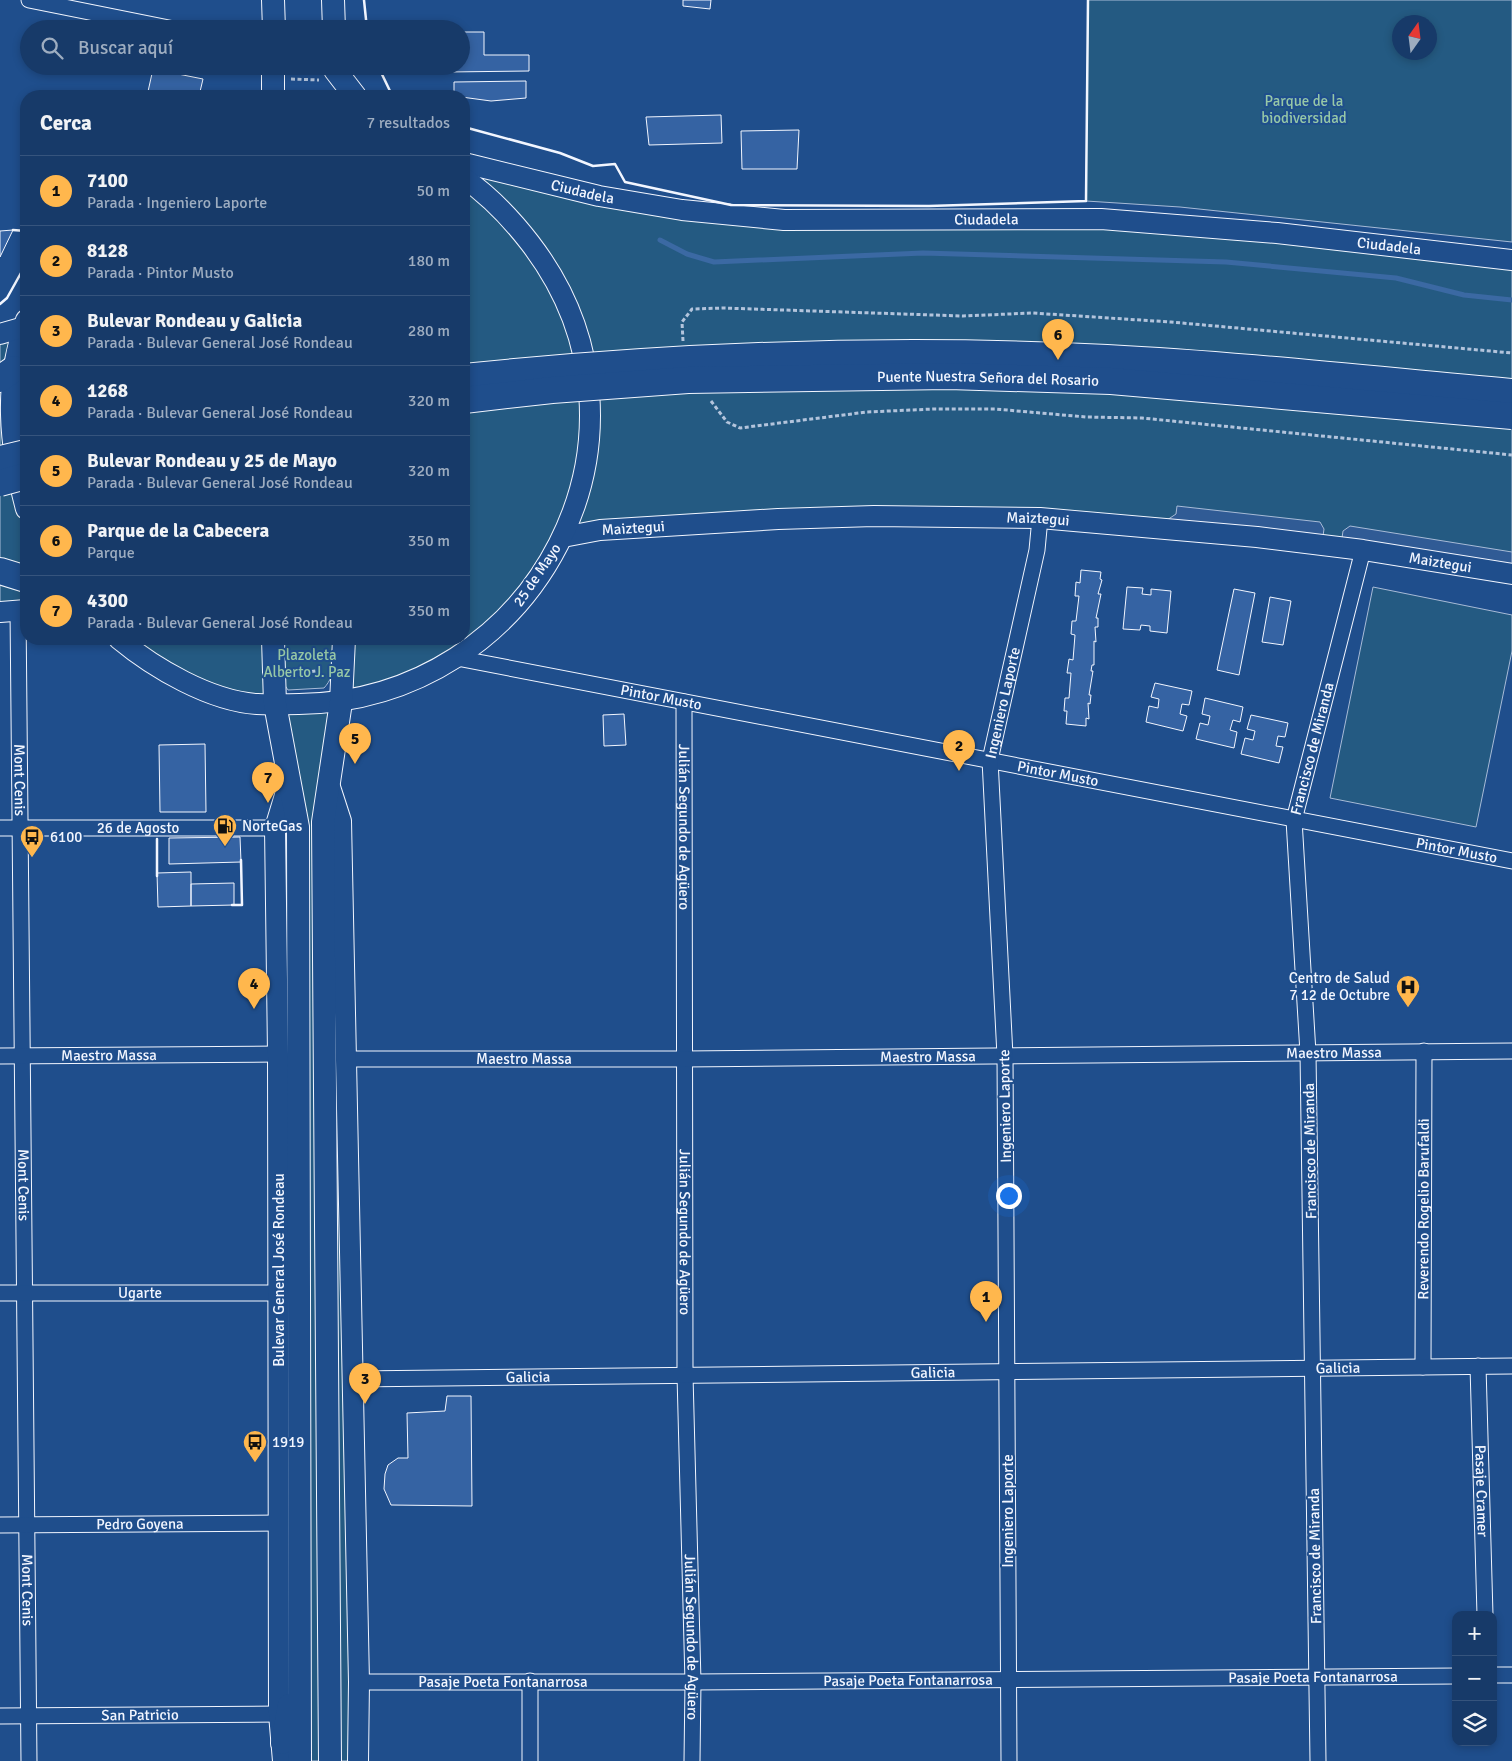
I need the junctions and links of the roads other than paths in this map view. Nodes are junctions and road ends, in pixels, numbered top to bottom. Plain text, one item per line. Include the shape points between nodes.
1 (30, 0) edge
2 (273, 0) edge
3 (334, 0) edge
4 (129, 20) edge
5 (274, 20) edge
6 (334, 20) edge
7 (280, 75) edge
8 (332, 78) edge
9 (275, 90) edge
10 (347, 90) edge
11 (470, 164) edge
12 (470, 183) edge
13 (1512, 260) edge
14 (20, 326) edge
15 (0, 334) edge
16 (20, 338) edge
17 (7, 374) edge
18 (470, 377) edge
19 (1512, 392) edge
20 (470, 399) edge
21 (1512, 416) edge
22 (20, 454) edge
23 (0, 459) edge
24 (20, 478) edge
25 (0, 483) edge
26 (20, 485) edge
27 (1040, 518) junction
28 (563, 537) junction
29 (1363, 550) junction
30 (0, 571) edge
31 (1512, 574) edge
32 (20, 577) edge
33 (15, 611) edge
34 (126, 645) edge
35 (273, 645) edge
36 (344, 645) edge
37 (457, 658) junction
38 (342, 702) junction
39 (684, 702) junction
40 (275, 704) junction
41 (990, 760) junction
42 (289, 782) junction
43 (330, 787) junction
44 (1294, 820) junction
45 (0, 828) edge
46 (21, 828) junction
47 (275, 828) junction
48 (1512, 861) edge
49 (1512, 1050) edge
50 (1424, 1052) junction
51 (1308, 1053) junction
52 (278, 1054) junction
53 (0, 1056) edge
54 (23, 1056) junction
55 (1005, 1056) junction
56 (346, 1059) junction
57 (684, 1059) junction
58 (0, 1293) edge
59 (25, 1293) junction
60 (280, 1293) junction
61 (1423, 1366) junction
62 (1478, 1366) junction
63 (1512, 1366) edge
64 (1312, 1367) junction
65 (1007, 1370) junction
66 (685, 1375) junction
67 (353, 1379) junction
68 (279, 1523) junction
69 (0, 1525) edge
70 (27, 1525) junction
71 (1486, 1611) edge
72 (299, 1644) junction
73 (1497, 1675) edge
74 (1512, 1675) edge
75 (1316, 1676) junction
76 (1452, 1676) edge
77 (1009, 1678) junction
78 (530, 1681) junction
79 (359, 1682) junction
80 (693, 1682) junction
81 (280, 1714) junction
82 (28, 1715) junction
83 (0, 1716) edge
84 (282, 1752) edge
85 (29, 1761) edge
86 (300, 1761) edge
87 (330, 1761) edge
88 (358, 1761) edge
89 (530, 1761) edge
90 (692, 1761) edge
91 (1009, 1761) edge
92 (1318, 1761) edge

1 - 4 street
2 - 5 main road
3 - 6 main road
7 - 9 main road
8 - 10 main road
11 - 13 main road, Ciudadela via 599,196 710,213 784,220 1101,219 1277,233
12 - 28 main road, 25 de Mayo via 506,212 550,269 570,311 585,359 590,402 588,448 582,481
14 - 15 main road
16 - 17 main road
17 - 26 main road via 15,465
18 - 19 highway, Puente Nuestra Señora del Rosario, bridge via 681,359 801,354 945,354 1106,358
20 - 21 highway, Puente Nuestra Señora del Rosario, bridge via 688,380 949,376 1111,381
22 - 23 highway, bridge
24 - 25 highway, bridge
27 - 28 main road, Maiztegui via 874,516 778,519 600,530
27 - 29 main road, Maiztegui
27 - 41 street, Ingeniero Laporte via 1037,550
28 - 37 main road, 25 de Mayo via 524,599 490,634
29 - 31 main road, Maiztegui
29 - 44 street, Francisco de Miranda
30 - 32 highway
33 - 46 street, Mont Cenis
34 - 40 main road, 25 de Mayo via 183,681 227,698
35 - 40 main road, Bulevar General José Rondeau
36 - 38 main road
37 - 38 main road, 25 de Mayo via 419,679
37 - 39 street, Pintor Musto
38 - 40 main road, 25 de Mayo
38 - 43 main road
39 - 41 street, Pintor Musto
39 - 57 street, Julián Segundo de Agüero
40 - 42 main road, Bulevar General José Rondeau
41 - 44 street, Pintor Musto
41 - 55 street, Ingeniero Laporte
42 - 47 main road, Bulevar General José Rondeau
42 - 72 main road, Bulevar General José Rondeau via 298,827
43 - 56 main road via 341,821
43 - 87 main road via 323,822
44 - 48 street, Pintor Musto
44 - 51 street, Francisco de Miranda
45 - 46 street, 26 de Agosto
46 - 47 street, 26 de Agosto
46 - 54 street, Mont Cenis
47 - 52 main road, Bulevar General José Rondeau
49 - 50 street, Maestro Massa
50 - 51 street, Maestro Massa
50 - 61 street, Reverendo Rogelio Barufaldi
51 - 55 street, Maestro Massa
51 - 64 street, Francisco de Miranda
52 - 54 street, Maestro Massa
52 - 60 main road, Bulevar General José Rondeau
53 - 54 street, Maestro Massa
54 - 59 street, Mont Cenis
55 - 57 street, Maestro Massa
55 - 65 street, Ingeniero Laporte
56 - 57 street, Maestro Massa
56 - 67 main road
57 - 66 street, Julián Segundo de Agüero
58 - 59 street, Ugarte
59 - 60 street, Ugarte
59 - 70 street, Mont Cenis
60 - 68 main road, Bulevar General José Rondeau
61 - 62 street, Galicia
61 - 64 street, Galicia
62 - 63 street, Galicia
62 - 71 street, Pasaje Cramer
64 - 65 street, Galicia
64 - 75 street, Francisco de Miranda
65 - 66 street, Galicia
65 - 77 street, Ingeniero Laporte
66 - 67 street, Galicia
66 - 80 street, Julián Segundo de Agüero
67 - 79 main road
68 - 70 street, Pedro Goyena
68 - 81 main road, Bulevar General José Rondeau
69 - 70 street, Pedro Goyena
70 - 82 street, Mont Cenis
72 - 84 main road
72 - 86 main road, Bulevar General José Rondeau
73 - 74 street
75 - 76 street, Pasaje Poeta Fontanarrosa
75 - 77 street, Pasaje Poeta Fontanarrosa
75 - 92 street, Francisco de Miranda
77 - 80 street, Pasaje Poeta Fontanarrosa
77 - 91 street, Ingeniero Laporte
78 - 79 street, Pasaje Poeta Fontanarrosa
78 - 80 street, Pasaje Poeta Fontanarrosa
78 - 89 street
79 - 88 main road
80 - 90 street, Julián Segundo de Agüero
81 - 82 street, San Patricio
81 - 84 main road, Bulevar General José Rondeau
82 - 83 street, San Patricio
82 - 85 street, Mont Cenis

